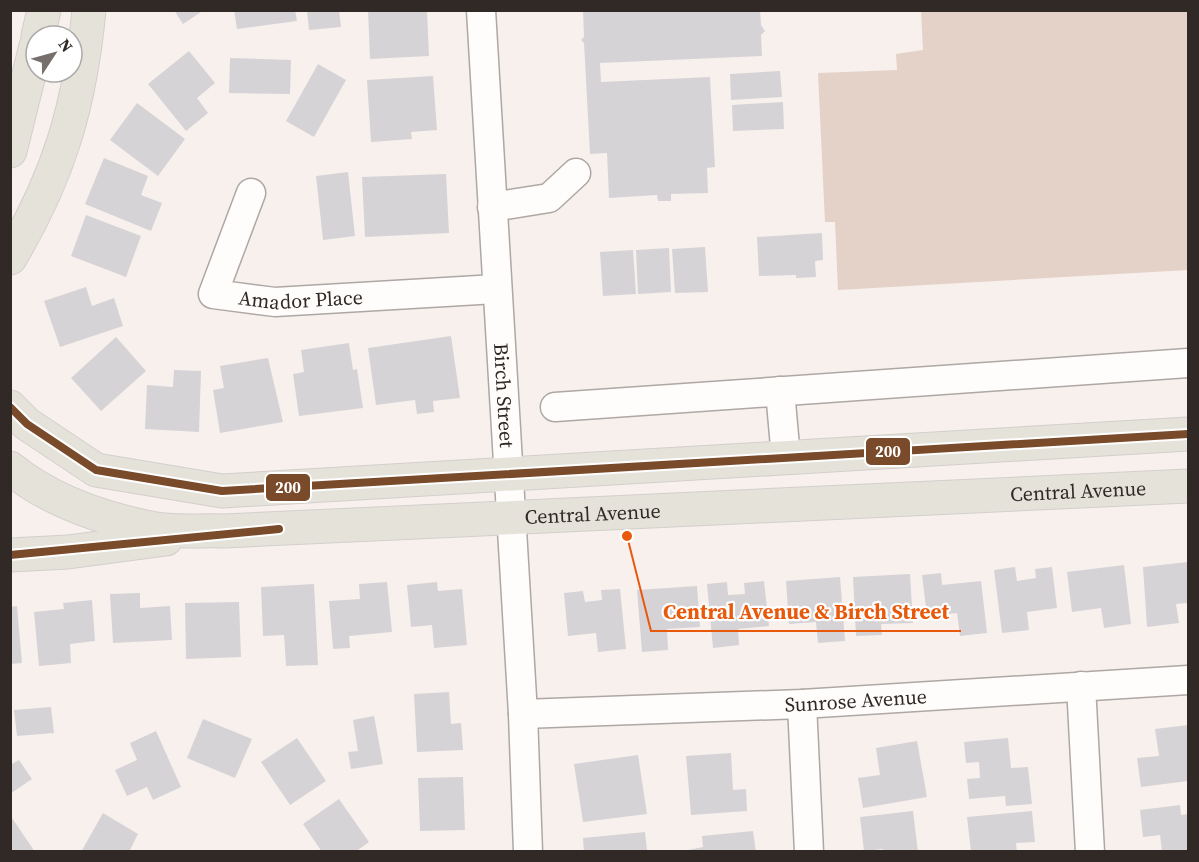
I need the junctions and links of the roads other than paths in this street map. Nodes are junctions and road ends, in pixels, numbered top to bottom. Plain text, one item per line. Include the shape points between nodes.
1 (89, 10) edge
2 (481, 10) edge
3 (27, 84) edge
4 (10, 151) edge
5 (576, 173) dead end
6 (251, 193) dead end
7 (492, 207) junction
8 (10, 258) edge
9 (496, 289) junction
10 (1188, 363) edge
11 (780, 391) junction
12 (10, 407) edge
13 (555, 407) dead end
14 (1188, 434) edge
15 (786, 458) junction
16 (10, 468) edge
17 (507, 474) junction
18 (1188, 486) edge
19 (510, 519) junction
20 (224, 531) junction
21 (10, 555) edge
22 (1188, 681) edge
23 (1081, 686) junction
24 (802, 704) junction
25 (523, 714) junction
26 (528, 852) edge
27 (809, 852) edge
28 (1090, 852) edge

1 - 8 main road via 74,110 58,164
2 - 7 street, Birch Street
3 - 4 main road
5 - 7 street via 549,198
6 - 9 street, Amador Place via 213,294 275,302
7 - 9 street, Birch Street
9 - 17 street, Birch Street
10 - 11 street
11 - 13 street
11 - 15 street
12 - 17 main road via 27,424 96,470 222,491
14 - 15 main road
15 - 17 main road
16 - 20 main road, Central Avenue via 27,481 87,511 152,528
17 - 19 street, Birch Street
18 - 19 main road, Central Avenue
19 - 20 main road, Central Avenue
19 - 25 street, Birch Street
20 - 21 main road via 68,552
22 - 23 street, Sunrose Avenue
23 - 24 street, Sunrose Avenue
23 - 28 street
24 - 25 street, Sunrose Avenue
24 - 27 street
25 - 26 street, Birch Street

